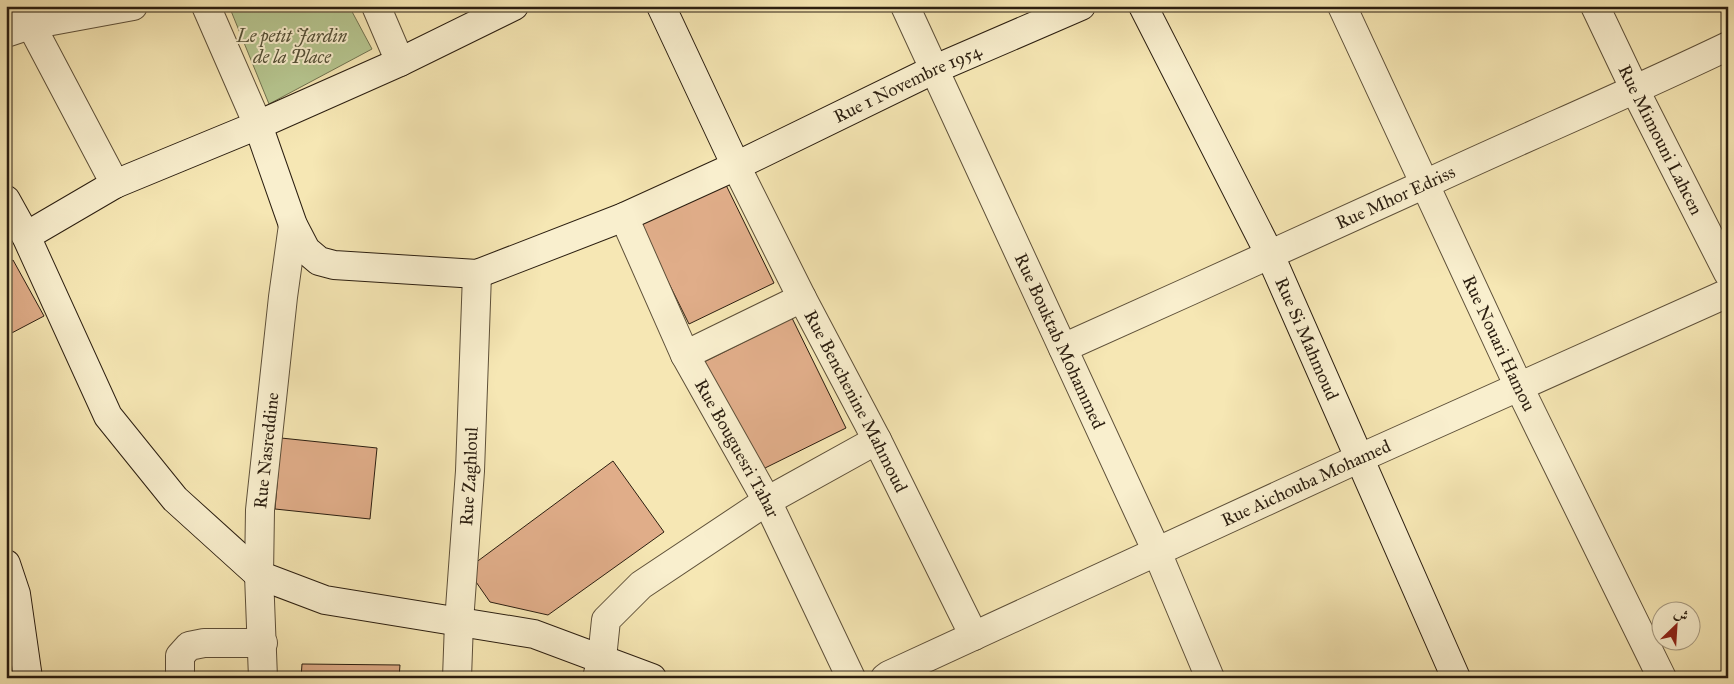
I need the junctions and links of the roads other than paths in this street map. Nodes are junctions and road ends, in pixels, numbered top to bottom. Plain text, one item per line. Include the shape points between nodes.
1 (133, 6) edge
2 (206, 6) edge
3 (376, 6) edge
4 (661, 6) edge
5 (905, 6) edge
6 (1081, 6) edge
7 (1143, 6) edge
8 (1342, 6) edge
9 (1595, 6) edge
10 (504, 9) edge
11 (19, 22) edge
12 (1728, 46) edge
13 (400, 62) junction
14 (935, 69) junction
15 (1635, 90) junction
16 (258, 125) junction
17 (736, 166) junction
18 (1425, 183) junction
19 (115, 184) junction
20 (6, 200) edge
21 (624, 217) junction
22 (293, 224) junction
23 (26, 236) junction
24 (1270, 255) junction
25 (1728, 273) edge
26 (477, 274) junction
27 (1728, 293) edge
28 (802, 298) junction
29 (1064, 348) junction
30 (685, 355) junction
31 (1519, 387) junction
32 (877, 440) junction
33 (1360, 458) junction
34 (767, 501) junction
35 (1157, 552) junction
36 (6, 564) edge
37 (259, 575) junction
38 (459, 622) junction
39 (974, 636) junction
40 (263, 643) junction
41 (600, 668) edge
42 (28, 678) edge
43 (180, 678) edge
44 (264, 678) edge
45 (457, 678) edge
46 (652, 678) edge
47 (851, 678) edge
48 (885, 678) edge
49 (1210, 678) edge
50 (1456, 678) edge
51 (1662, 678) edge

1 - 11 street
2 - 16 street
3 - 13 street
4 - 17 street, Rue Benchenine Mahmoud
5 - 14 street, Rue Bouktab Mohammed
6 - 14 street, Rue 1 Novembre 1954
7 - 24 street, Rue Si Mahmoud
8 - 18 street, Rue Nouari Hamou
9 - 15 street, Rue Mimouni Lahcen
10 - 13 street
11 - 19 street
12 - 15 street, Rue Mhor Edriss
13 - 16 street
14 - 17 street, Rue 1 Novembre 1954
14 - 29 street, Rue Bouktab Mohammed
15 - 18 street, Rue Mhor Edriss
15 - 25 street, Rue Mimouni Lahcen
16 - 19 street
16 - 22 street
17 - 21 street, Rue 1 Novembre 1954
17 - 28 street, Rue Benchenine Mahmoud
18 - 24 street, Rue Mhor Edriss
18 - 31 street, Rue Nouari Hamou
19 - 23 street
20 - 23 street
21 - 26 street, Rue 1 Novembre 1954
21 - 30 street, Rue Bouguesri Tahar
22 - 26 street via 306,250 319,261 334,265
22 - 37 street, Rue Nasreddine via 260,510
23 - 37 street via 108,416 175,499
24 - 29 street, Rue Mhor Edriss
24 - 33 street, Rue Si Mahmoud
26 - 38 street, Rue Zaghloul via 470,471
27 - 31 street, Rue Aichouba Mohamed
28 - 30 street
28 - 32 street, Rue Benchenine Mahmoud
29 - 35 street, Rue Bouktab Mohammed
30 - 34 street, Rue Bouguesri Tahar
31 - 33 street, Rue Aichouba Mohamed
31 - 51 street, Rue Nouari Hamou
32 - 34 street
32 - 39 street, Rue Benchenine Mahmoud
33 - 35 street, Rue Aichouba Mohamed
33 - 50 street, Rue Si Mahmoud
34 - 41 street via 641,585 606,620
34 - 47 street, Rue Bouguesri Tahar
35 - 39 street, Rue Aichouba Mohamed
35 - 49 street, Rue Bouktab Mohammed
36 - 42 street via 16,594
37 - 38 street via 325,600
37 - 40 street, Rue Nasreddine
38 - 41 street via 534,634
38 - 45 street, Rue Zaghloul
39 - 48 street, Rue Aichouba Mohamed
40 - 43 street via 189,646 180,656
40 - 44 street, Rue Nasreddine
41 - 46 street

